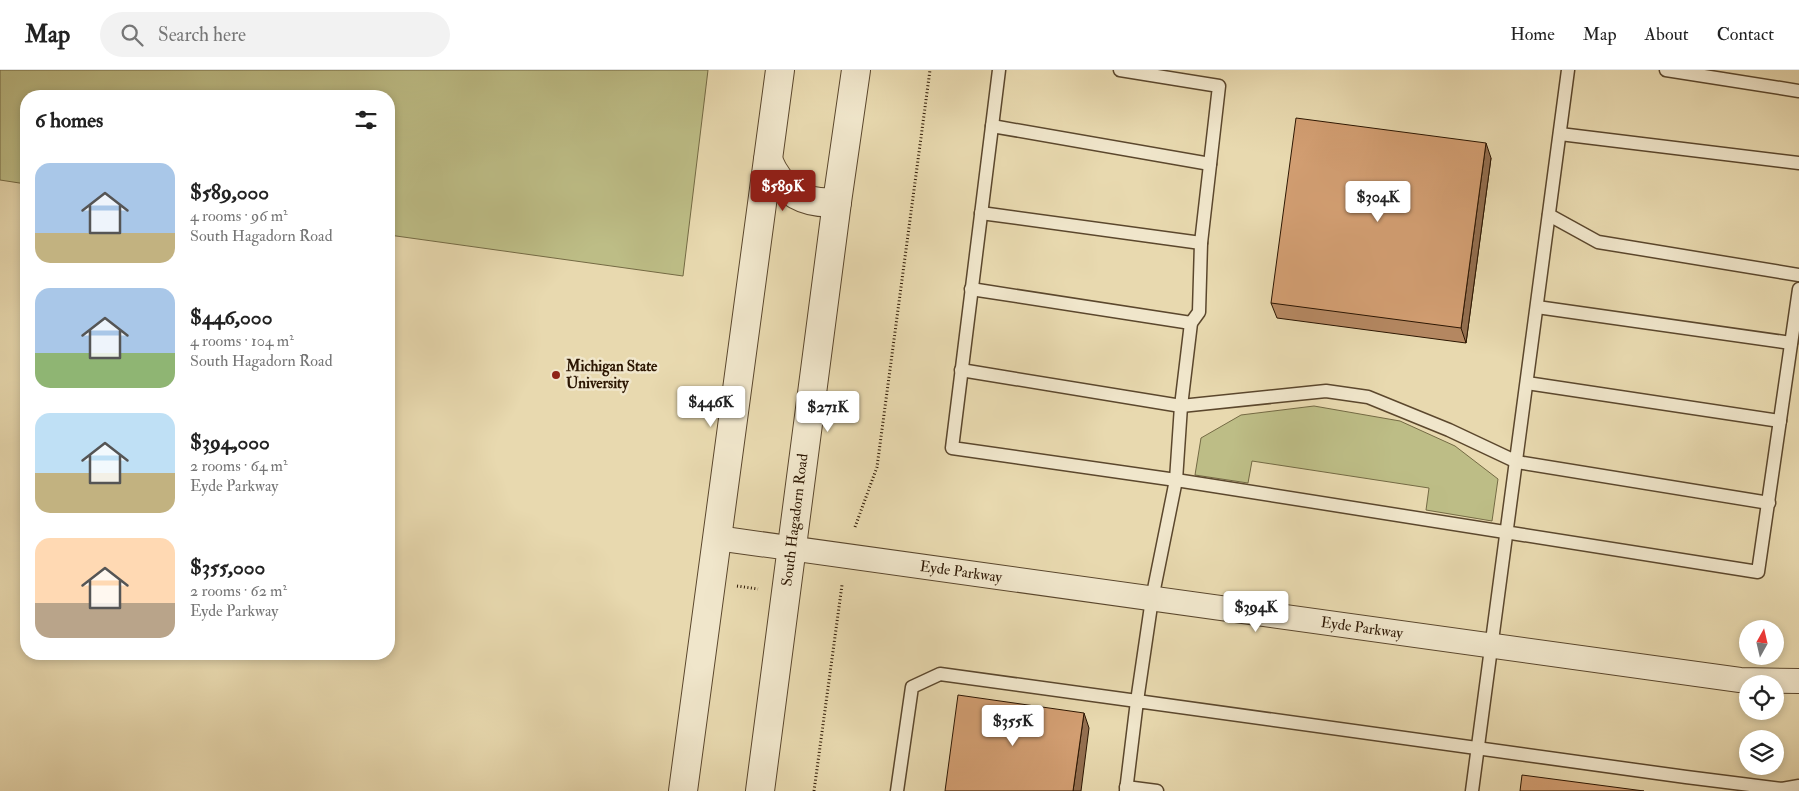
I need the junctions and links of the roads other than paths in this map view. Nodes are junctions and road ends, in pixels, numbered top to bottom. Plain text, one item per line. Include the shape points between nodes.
1 (780, 70) edge
2 (856, 70) edge
3 (999, 70) edge
4 (1120, 70) edge
5 (1568, 70) edge
6 (1666, 70) edge
7 (1799, 91) edge
8 (992, 126) junction
9 (1560, 134) junction
10 (768, 160) junction
11 (1799, 163) edge
12 (1210, 164) junction
13 (837, 202) junction
14 (981, 213) junction
15 (1549, 215) junction
16 (1201, 243) junction
17 (1799, 275) edge
18 (1799, 288) edge
19 (972, 289) junction
20 (1537, 307) junction
21 (1191, 323) junction
22 (1791, 343) junction
23 (961, 370) junction
24 (1527, 383) junction
25 (1181, 406) junction
26 (1780, 420) junction
27 (1517, 462) junction
28 (1176, 480) junction
29 (1769, 503) junction
30 (1506, 532) junction
31 (717, 538) junction
32 (792, 548) junction
33 (1152, 599) junction
34 (1492, 646) junction
35 (1799, 681) edge
36 (1137, 701) junction
37 (1478, 749) junction
38 (1709, 786) edge
39 (1799, 786) edge
40 (1126, 789) edge
41 (1782, 790) edge
42 (683, 791) edge
43 (760, 791) edge
44 (897, 791) edge
45 (1157, 791) edge
46 (1472, 791) edge

1 - 10 street
2 - 13 street, South Hagadorn Road
3 - 8 lane
4 - 12 lane via 1219,86
5 - 9 lane
6 - 7 lane
8 - 12 lane
8 - 14 lane
9 - 11 lane
9 - 15 lane
10 - 13 street via 781,183 791,192 814,202
10 - 31 street
12 - 16 lane
13 - 32 street, South Hagadorn Road
14 - 16 lane
14 - 19 lane
15 - 17 lane via 1598,242
15 - 20 lane
16 - 21 lane via 1199,312
18 - 22 lane
19 - 21 lane
19 - 23 lane
20 - 22 lane
20 - 24 lane
21 - 25 lane
22 - 26 lane
23 - 25 lane
23 - 28 lane via 952,448
24 - 26 lane
24 - 27 lane
25 - 27 lane via 1326,391 1368,397
25 - 28 lane
26 - 29 lane
27 - 29 lane
27 - 30 lane
28 - 30 lane
28 - 33 lane
29 - 30 lane via 1758,572
30 - 34 lane
31 - 32 street, Eyde Parkway
31 - 42 street
32 - 33 street, Eyde Parkway
32 - 43 street, South Hagadorn Road
33 - 34 street, Eyde Parkway
33 - 36 lane
34 - 35 street, Eyde Parkway via 1740,680
34 - 37 lane
36 - 37 lane
36 - 40 lane
36 - 44 lane via 940,674 912,687
37 - 38 lane
37 - 46 lane
38 - 41 lane
39 - 41 lane
40 - 45 lane

